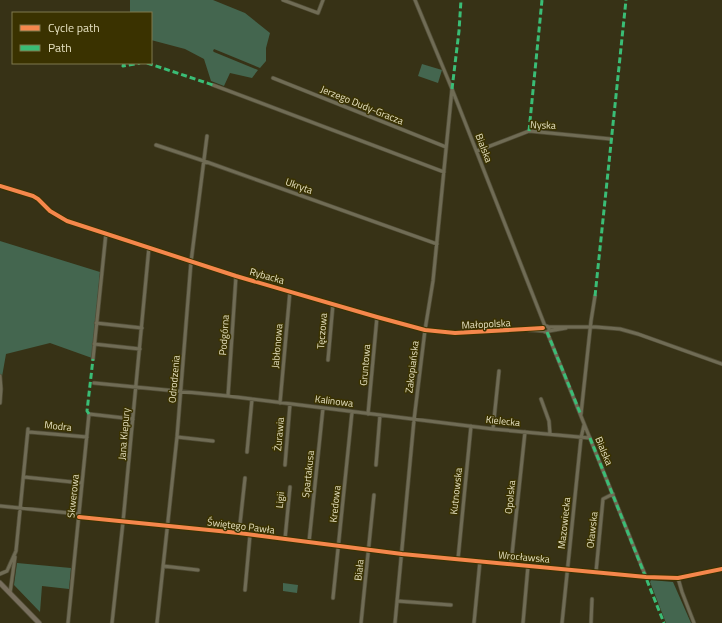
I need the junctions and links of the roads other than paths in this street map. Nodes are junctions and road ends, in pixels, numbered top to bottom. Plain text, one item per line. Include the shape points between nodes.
1 (283, 0) edge
2 (323, 0) edge
3 (415, 0) edge
4 (273, 78) dead end
5 (213, 85) dead end
6 (452, 89) junction
7 (207, 136) dead end
8 (611, 139) dead end
9 (156, 145) dead end
10 (446, 147) junction
11 (477, 151) junction
12 (204, 161) junction
13 (444, 172) junction
14 (0, 186) edge
15 (106, 233) junction
16 (436, 244) junction
17 (149, 247) junction
18 (191, 262) junction
19 (236, 276) junction
20 (290, 291) junction
21 (595, 296) dead end
22 (333, 304) junction
23 (377, 317) junction
24 (96, 323) junction
25 (590, 327) junction
26 (142, 328) junction
27 (546, 329) junction
28 (425, 330) junction
29 (94, 344) junction
30 (140, 349) junction
31 (93, 359) dead end
32 (328, 360) dead end
33 (722, 364) edge
34 (499, 371) dead end
35 (0, 376) edge
36 (94, 383) dead end
37 (136, 387) junction
38 (181, 391) junction
39 (228, 396) junction
40 (252, 399) junction
41 (541, 399) dead end
42 (0, 403) edge
43 (280, 403) junction
44 (290, 404) junction
45 (323, 408) junction
46 (352, 412) junction
47 (368, 414) junction
48 (380, 415) junction
49 (581, 415) junction
50 (133, 419) junction
51 (414, 420) junction
52 (584, 425) junction
53 (471, 426) junction
54 (493, 429) junction
55 (525, 432) junction
56 (550, 434) junction
57 (87, 437) junction
58 (177, 437) junction
59 (581, 438) junction
60 (590, 438) junction
61 (213, 441) dead end
62 (247, 452) dead end
63 (284, 465) dead end
64 (376, 466) dead end
65 (24, 477) junction
66 (245, 478) dead end
67 (82, 483) junction
68 (290, 487) dead end
69 (613, 494) junction
70 (374, 495) dead end
71 (0, 506) edge
72 (21, 508) junction
73 (79, 515) junction
74 (124, 522) junction
75 (167, 525) junction
76 (239, 533) junction
77 (250, 535) junction
78 (285, 539) junction
79 (309, 542) junction
80 (339, 546) junction
81 (369, 550) junction
82 (402, 554) junction
83 (14, 556) junction
84 (458, 559) junction
85 (480, 561) junction
86 (511, 564) junction
87 (163, 566) junction
88 (528, 566) junction
89 (722, 569) edge
90 (198, 570) dead end
91 (567, 570) junction
92 (596, 572) junction
93 (0, 574) edge
94 (646, 577) junction
95 (678, 578) junction
96 (0, 583) edge
97 (245, 590) dead end
98 (10, 593) junction
99 (333, 598) dead end
100 (592, 599) dead end
101 (397, 601) junction
102 (451, 605) dead end
103 (39, 623) edge
104 (68, 623) edge
105 (112, 623) edge
106 (157, 623) edge
107 (361, 623) edge
108 (395, 623) edge
109 (474, 623) edge
110 (523, 623) edge
111 (562, 623) edge
112 (591, 623) edge
113 (694, 623) edge

1 - 2 street via 318,13
3 - 6 street, Bialska
4 - 10 street, Jerzego Dudy-Gracza
5 - 13 street
6 - 10 street, Zakopiańska
6 - 11 street, Bialska
7 - 12 street, Odrodzenia
8 - 11 street, Nyska via 529,131
9 - 12 street, Ukryta
10 - 13 street, Zakopiańska
11 - 27 street, Bialska
12 - 16 street, Ukryta
12 - 18 street, Odrodzenia
13 - 16 street, Zakopiańska
14 - 15 street, Rybacka via 33,196 50,211 67,221
15 - 17 street, Rybacka
15 - 24 street
16 - 28 street, Zakopiańska
17 - 18 street, Rybacka
17 - 26 street, Jana Kiepury
18 - 19 street, Rybacka
18 - 38 street, Odrodzenia
19 - 20 street, Rybacka
19 - 39 street, Podgórna
20 - 22 street, Rybacka
20 - 43 street, Jabłonowa
21 - 25 street
22 - 23 street, Rybacka
22 - 32 street, Tęczowa
23 - 28 street, Rybacka
23 - 47 street, Gruntowa
24 - 26 street
24 - 29 street
25 - 27 street, Małopolska
25 - 33 street, Małopolska via 632,332
25 - 49 street
26 - 30 street, Jana Kiepury
27 - 28 street, Małopolska via 455,333
27 - 49 street, Bialska
28 - 51 street, Zakopiańska
29 - 30 street
29 - 31 street
30 - 37 street, Jana Kiepury
34 - 54 street
35 - 42 street
36 - 37 street, Kalinowa
37 - 38 street, Kalinowa
37 - 50 street, Jana Kiepury
38 - 39 street, Kalinowa
38 - 58 street, Odrodzenia
39 - 40 street, Kalinowa
40 - 43 street, Kalinowa
40 - 62 street
41 - 56 street via 549,421
43 - 44 street, Kalinowa
44 - 45 street, Kalinowa
44 - 63 street, Żurawia
45 - 46 street, Kalinowa
45 - 79 street, Spartakusa
46 - 47 street, Kalinowa
46 - 80 street, Kredowa
47 - 48 street, Kalinowa
48 - 51 street, Kalinowa
48 - 64 street
49 - 52 street, Bialska
50 - 57 street, Skwerowa via 89,414
50 - 74 street, Jana Kiepury
51 - 53 street, Kielecka
51 - 82 street, Zakopiańska
52 - 59 street, Mazowiecka
52 - 60 street, Bialska
53 - 54 street, Kielecka
53 - 84 street, Kutnowska
54 - 55 street, Kielecka
55 - 56 street, Kielecka
55 - 86 street, Opolska
56 - 59 street, Kielecka
57 - 65 street, Modra via 28,430
57 - 67 street, Skwerowa
58 - 61 street
58 - 75 street, Odrodzenia
59 - 60 street, Kielecka
59 - 91 street, Mazowiecka
60 - 69 street, Bialska
65 - 67 street
65 - 72 street
66 - 76 street
67 - 73 street, Skwerowa
68 - 78 street, Ligii
69 - 92 street, Oławska via 604,499
69 - 94 street, Bialska
70 - 81 street, Biała
71 - 72 street, Świętego Pawła
72 - 73 street, Świętego Pawła
72 - 83 street
73 - 74 street, Świętego Pawła
73 - 104 street, Skwerowa
74 - 75 street, Świętego Pawła
74 - 105 street, Jana Kiepury
75 - 76 street, Świętego Pawła
75 - 87 street, Odrodzenia
76 - 77 street, Świętego Pawła
77 - 78 street, Świętego Pawła
77 - 97 street
78 - 79 street, Świętego Pawła
79 - 80 street, Świętego Pawła
80 - 81 street, Świętego Pawła
80 - 99 street, Kredowa
81 - 82 street, Świętego Pawła
81 - 107 street, Biała
82 - 84 street, Wrocławska
82 - 101 street, Zakopiańska
83 - 93 street via 7,571
83 - 98 street
84 - 85 street, Wrocławska
85 - 86 street, Wrocławska
85 - 109 street
86 - 88 street, Wrocławska
87 - 90 street
87 - 106 street, Odrodzenia
88 - 91 street, Wrocławska
88 - 110 street
89 - 95 street, Wrocławska
91 - 92 street, Wrocławska
91 - 111 street, Mazowiecka
92 - 94 street, Wrocławska
94 - 95 street, Wrocławska
95 - 113 street
96 - 98 main road
98 - 103 main road
100 - 112 street
101 - 102 street
101 - 108 street, Zakopiańska

